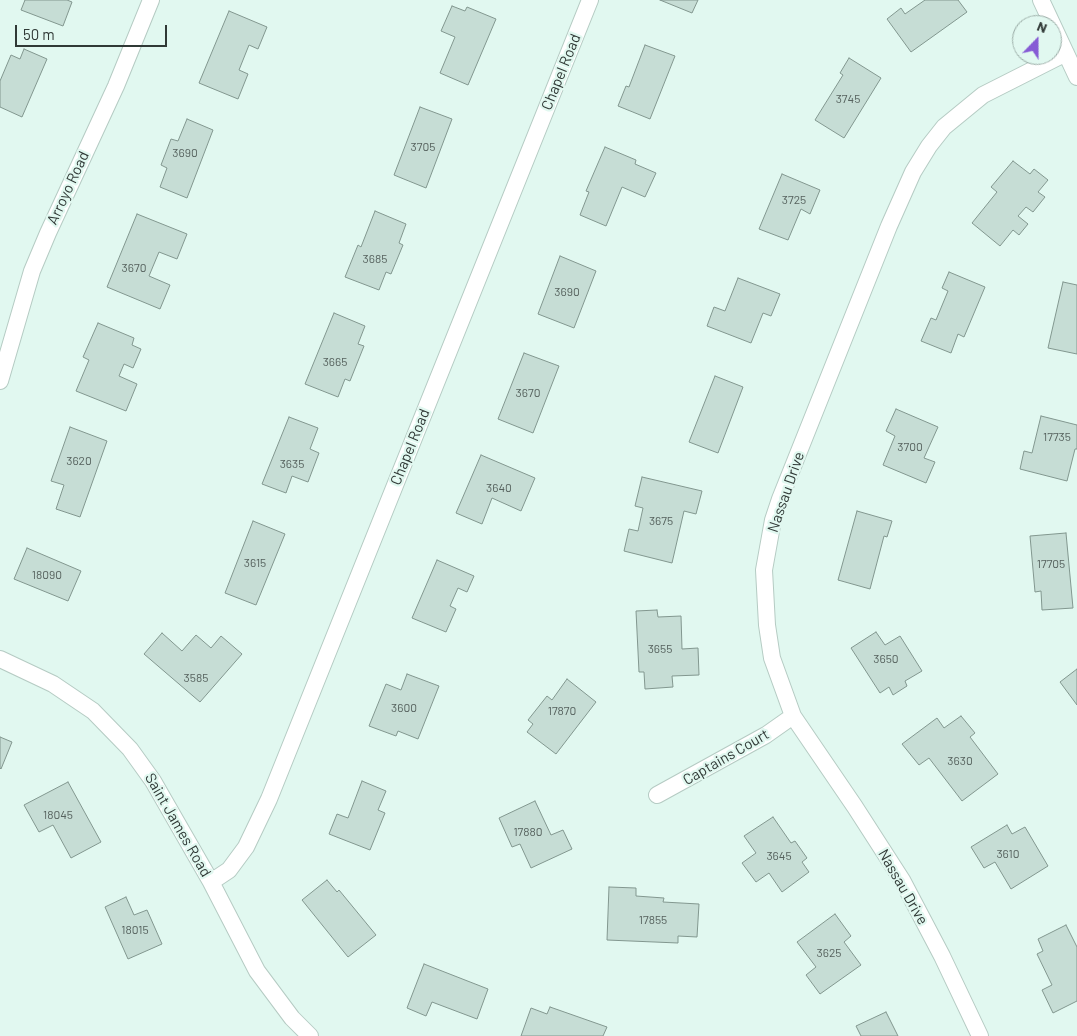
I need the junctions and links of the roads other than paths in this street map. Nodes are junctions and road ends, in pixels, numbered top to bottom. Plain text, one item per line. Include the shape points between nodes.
1 (151, 0) edge
2 (590, 0) edge
3 (1041, 0) edge
4 (1066, 53) junction
5 (1077, 77) edge
6 (0, 381) edge
7 (0, 659) edge
8 (793, 716) junction
9 (657, 795) dead end
10 (211, 882) junction
11 (310, 1036) edge
12 (980, 1036) edge

1 - 6 street, Arroyo Road via 116,86 32,271
2 - 10 street, Chapel Road via 269,799 246,847 229,870
3 - 4 street
4 - 5 street
4 - 8 street, Nassau Drive via 982,95 944,127 913,172 889,226 773,520 764,570 767,626 772,658
7 - 10 street, Saint James Road via 53,684 93,711 130,749 153,781
8 - 9 street, Captains Court via 766,735
8 - 12 street, Nassau Drive via 902,880
10 - 11 street, Saint James Road via 256,972

